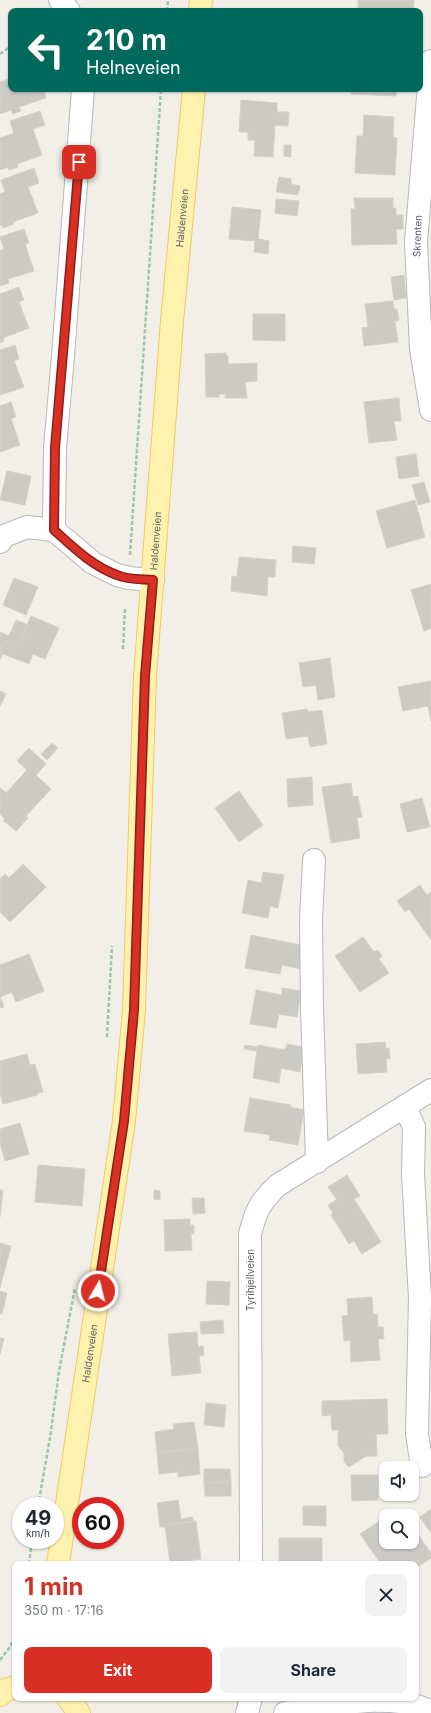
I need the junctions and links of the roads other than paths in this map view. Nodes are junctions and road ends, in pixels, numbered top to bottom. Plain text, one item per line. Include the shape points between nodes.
1 (60, 0) edge
2 (67, 8) edge
3 (431, 61) edge
4 (83, 92) edge
5 (194, 92) edge
6 (431, 410) edge
7 (54, 530) junction
8 (1, 537) edge
9 (153, 580) junction
10 (314, 860) dead end
11 (431, 1090) edge
12 (405, 1107) junction
13 (317, 1162) junction
14 (422, 1466) dead end
15 (58, 1561) edge
16 (251, 1561) edge
17 (12, 1688) edge
18 (0, 1695) edge
19 (70, 1701) edge
20 (250, 1701) edge
21 (371, 1701) edge
22 (390, 1701) edge
23 (431, 1712) edge
24 (79, 1713) edge
25 (247, 1713) edge
26 (285, 1713) edge

1 - 2 street
3 - 6 street, Skrenten via 416,242 421,349
4 - 7 street via 55,448
5 - 9 main road, Haldenveien via 172,321
7 - 8 street via 27,527
7 - 9 street via 93,564 129,578
9 - 15 main road, Haldenveien via 145,676 134,1010 124,1121
10 - 13 street via 311,934
11 - 12 street, Tyrihjellveien
12 - 13 street, Tyrihjellveien
12 - 14 street via 414,1127 413,1174 420,1298 417,1434
13 - 16 street, Tyrihjellveien via 278,1185 265,1198 255,1213 250,1234
17 - 18 main road
19 - 24 main road
20 - 25 street
21 - 26 street
22 - 23 street via 425,1708

